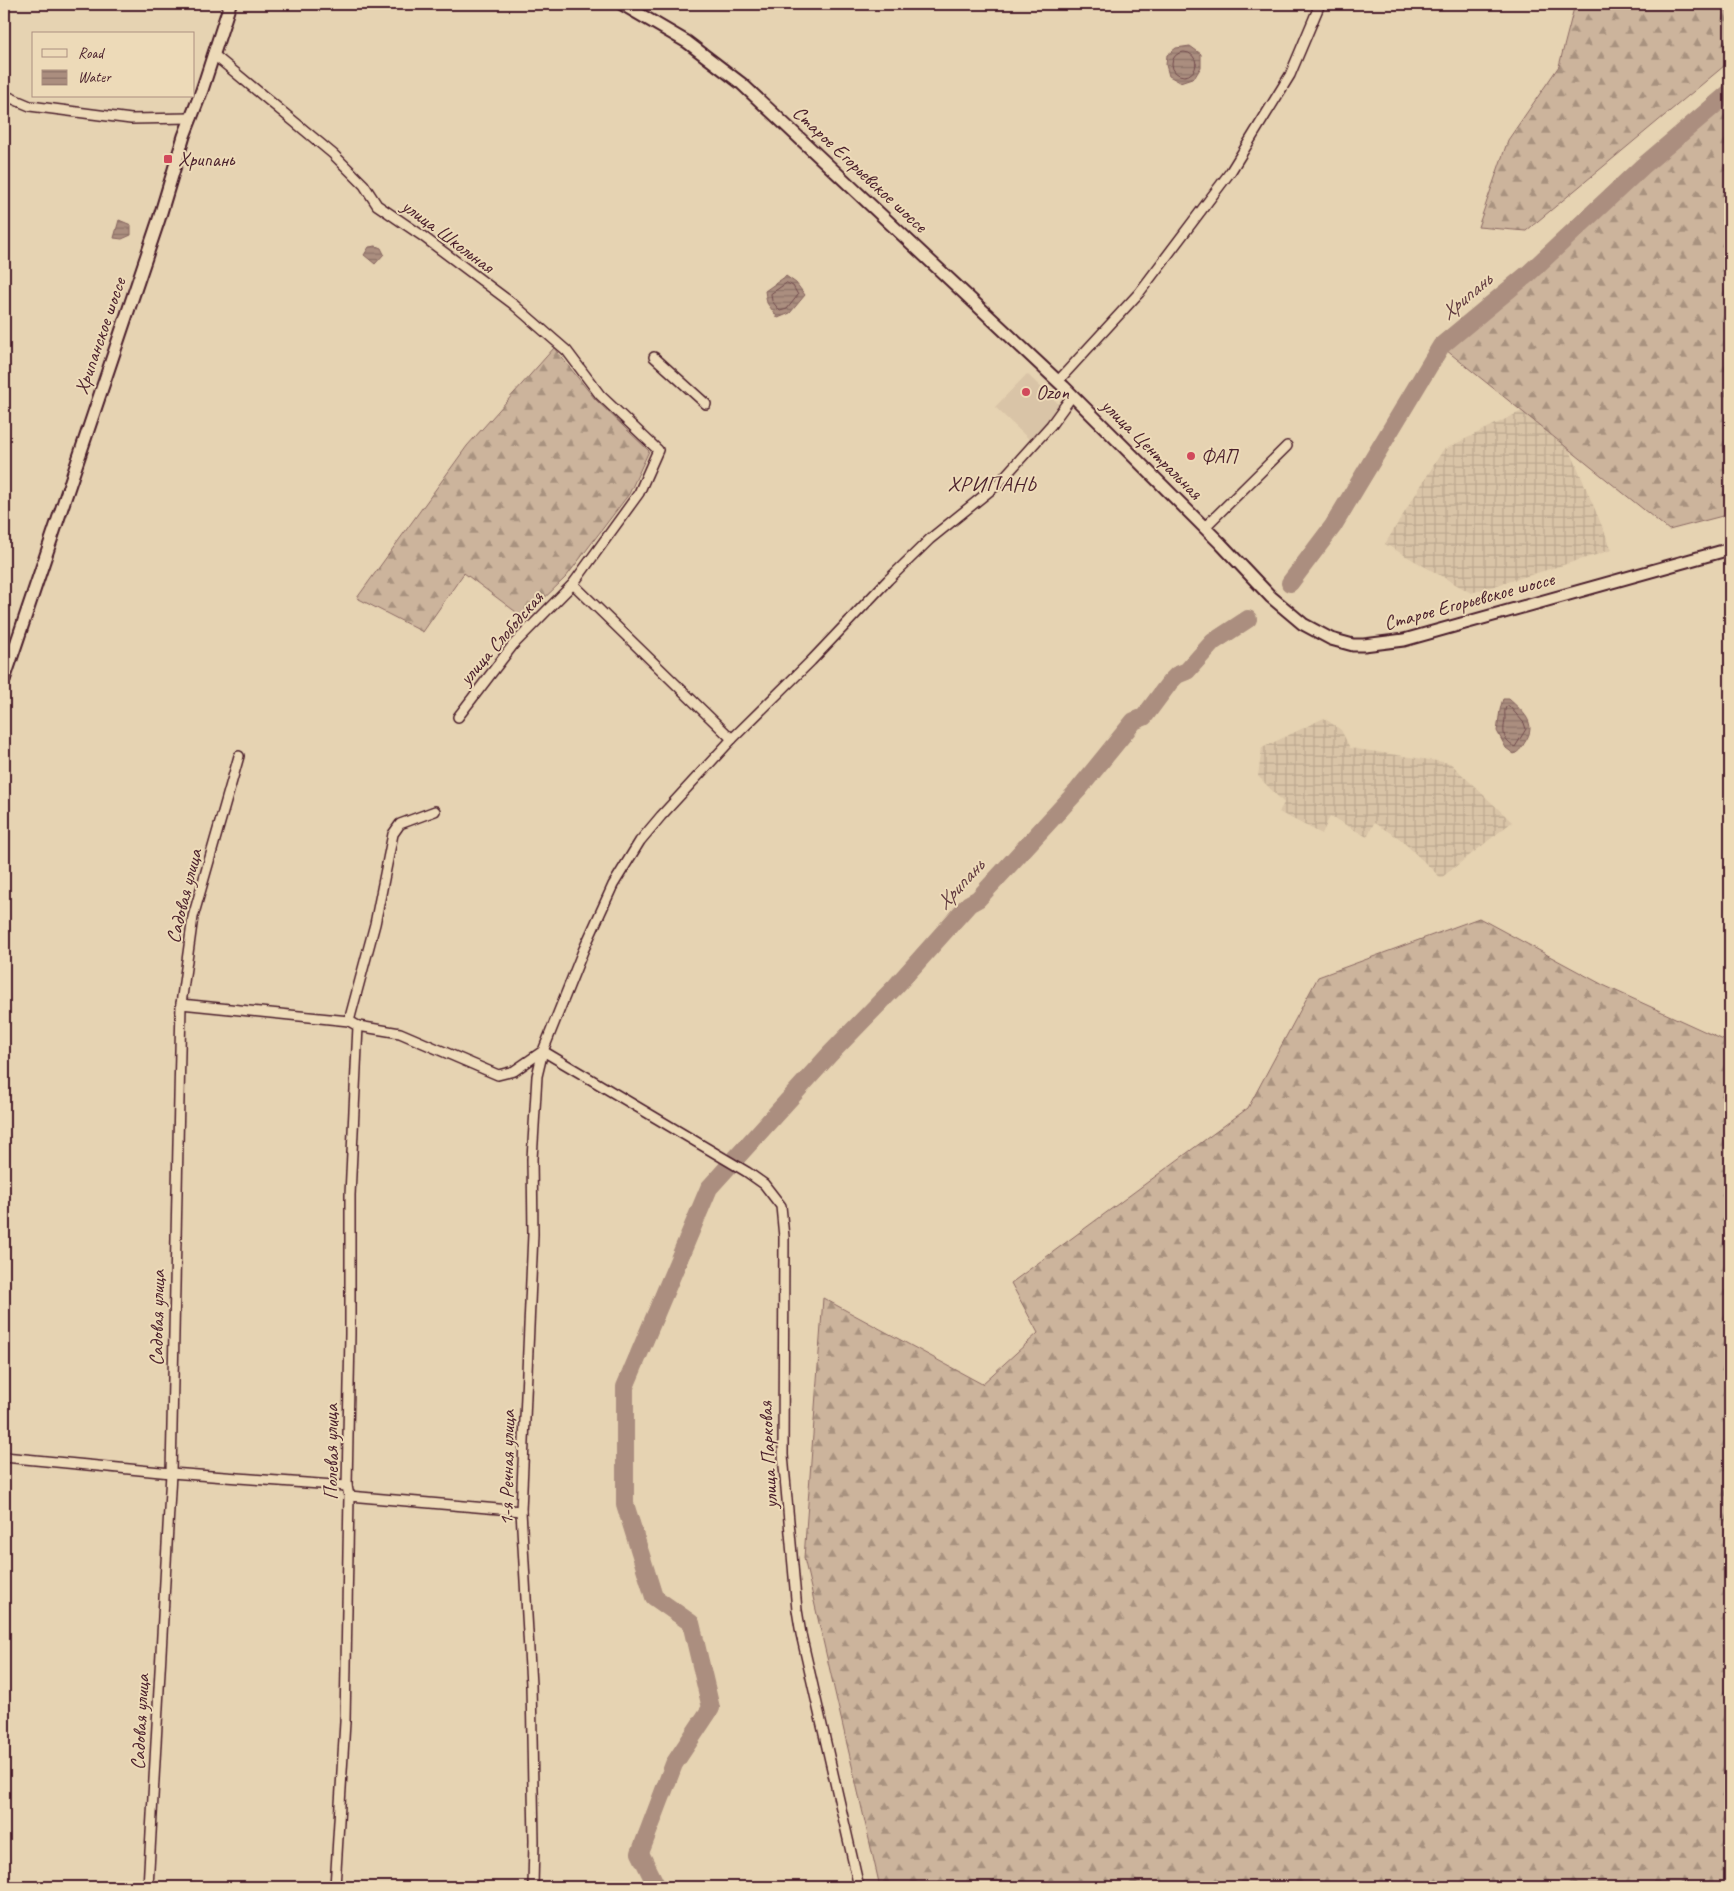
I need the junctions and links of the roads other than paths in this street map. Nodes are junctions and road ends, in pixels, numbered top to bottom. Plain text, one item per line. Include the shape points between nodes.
1 (230, 4) edge
2 (622, 4) edge
3 (1320, 4) edge
4 (213, 54) junction
5 (4, 95) edge
6 (192, 118) junction
7 (654, 356) dead end
8 (1058, 381) junction
9 (1072, 396) junction
10 (706, 404) dead end
11 (1287, 446) dead end
12 (658, 450) joint
13 (1204, 528) junction
14 (1220, 543) joint
15 (1730, 549) edge
16 (573, 584) junction
17 (4, 680) edge
18 (458, 717) dead end
19 (732, 739) junction
20 (239, 756) dead end
21 (435, 812) dead end
22 (181, 1004) junction
23 (349, 1021) junction
24 (358, 1026) junction
25 (543, 1051) junction
26 (4, 1457) edge
27 (171, 1473) junction
28 (347, 1486) junction
29 (349, 1496) junction
30 (521, 1511) junction
31 (148, 1887) edge
32 (335, 1887) edge
33 (533, 1887) edge
34 (859, 1887) edge

1 - 4 main road, Хрипанское шоссе
2 - 8 main road, Старое Егорьевское шоссе via 686,42 742,84
3 - 8 street via 1290,75 1236,164 1139,293
4 - 6 main road, Хрипанское шоссе
4 - 12 street, улица Школьная via 333,154 364,185 377,205 513,304 567,351 600,395
5 - 6 street via 30,106 131,119
6 - 17 main road, Хрипанское шоссе
7 - 10 street
8 - 9 main road, улица Центральная
9 - 13 main road, улица Центральная
9 - 19 street, 1-я Речная улица via 1051,425 997,485 930,539
11 - 13 street
12 - 16 street, улица Слободская via 638,493
13 - 14 main road, улица Центральная
14 - 15 main road, Старое Егорьевское шоссе via 1271,598 1303,624 1331,639 1353,645 1404,640
16 - 18 street, улица Слободская via 513,645
16 - 19 street
19 - 25 street, 1-я Речная улица via 640,841 613,885
20 - 22 street, Садовая улица via 193,917
21 - 23 street via 400,824 392,834 375,924
22 - 23 street
22 - 27 street, Садовая улица
23 - 24 street
24 - 25 street via 400,1034 498,1075 514,1071
24 - 28 street, Полевая улица via 350,1195
25 - 30 street, 1-я Речная улица via 537,1076 532,1159 533,1234
25 - 34 street, улица Парковая via 746,1172 764,1184 781,1206 784,1237 782,1455 799,1618
26 - 27 street
27 - 28 street
27 - 31 street, Садовая улица
28 - 29 street, Полевая улица
29 - 30 street
29 - 32 street, Полевая улица via 345,1722
30 - 33 street, 1-я Речная улица via 531,1685

